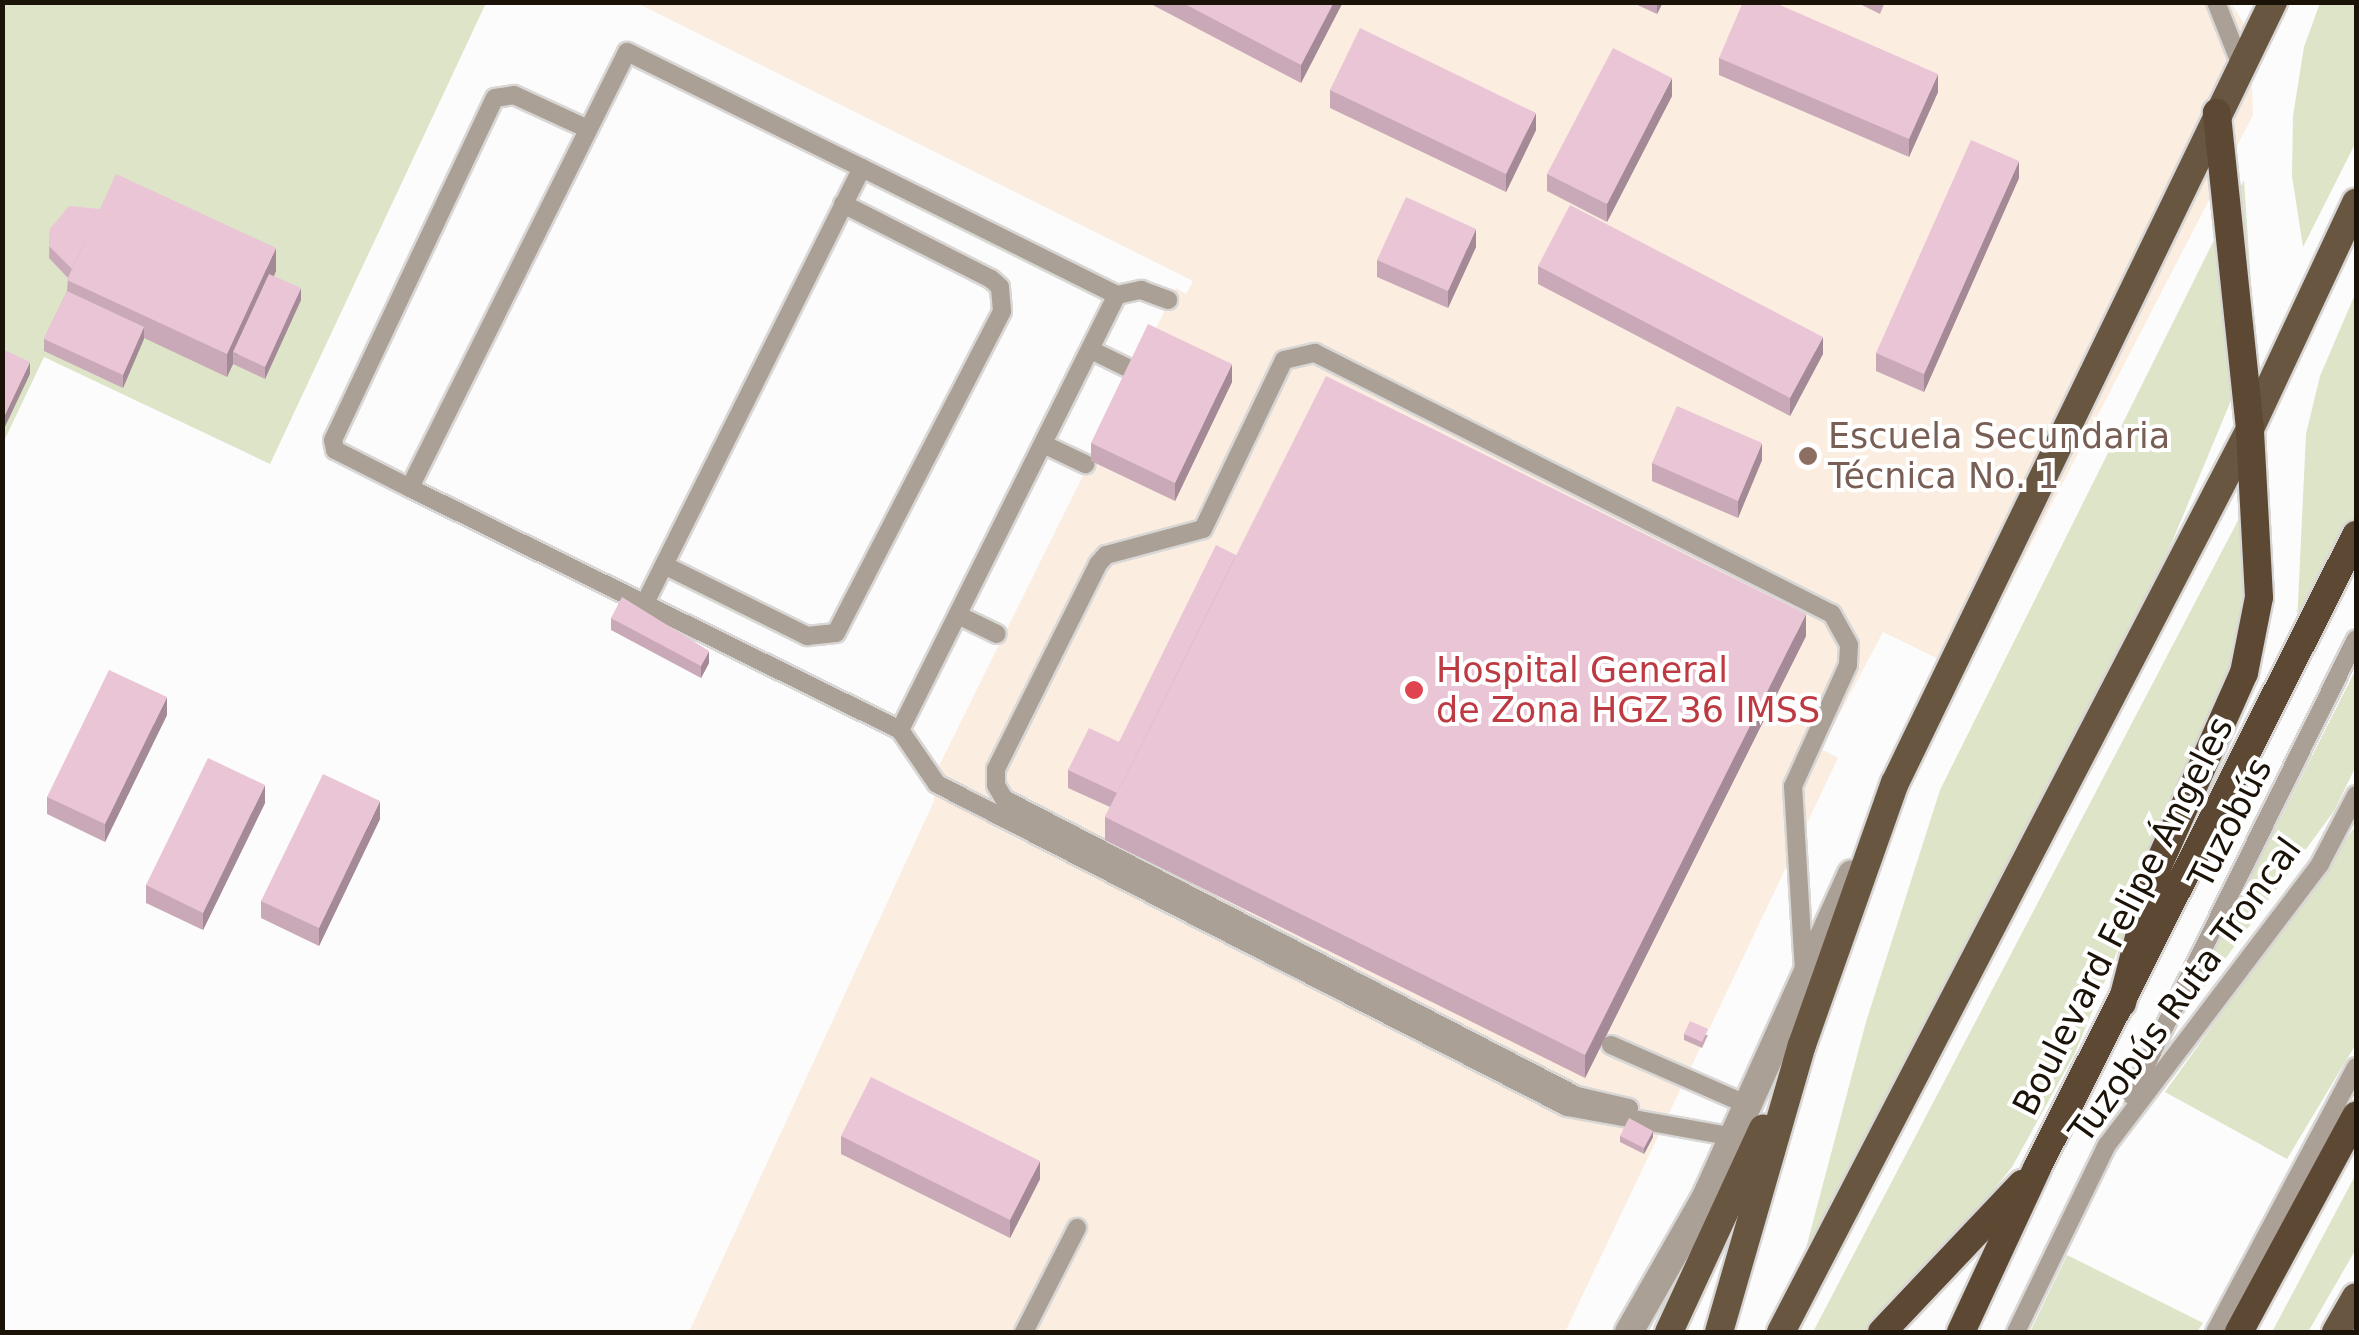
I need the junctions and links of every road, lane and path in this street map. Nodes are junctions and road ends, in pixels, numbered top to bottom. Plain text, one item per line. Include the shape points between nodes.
1 (2216, 2) edge
2 (2273, 2) edge
3 (2242, 65) junction
4 (2217, 113) junction
5 (588, 129) junction
6 (862, 168) junction
7 (2356, 203) edge
8 (843, 204) junction
9 (1117, 295) junction
10 (1168, 300) dead end
11 (1090, 350) junction
12 (1126, 367) edge
13 (1391, 413) edge
14 (2250, 429) junction
15 (1044, 444) junction
16 (1085, 464) dead end
17 (410, 488) junction
18 (2356, 535) edge
19 (664, 565) junction
20 (1803, 600) junction
21 (645, 603) junction
22 (958, 615) junction
23 (997, 634) dead end
24 (2356, 638) edge
25 (900, 730) junction
26 (1895, 782) junction
27 (2356, 795) edge
28 (1804, 978) junction
29 (2122, 1003) junction
30 (1611, 1045) edge
31 (1802, 1046) junction
32 (2356, 1067) edge
33 (1748, 1105) junction
34 (2356, 1116) edge
35 (1652, 1120) junction
36 (1733, 1137) junction
37 (2107, 1144) junction
38 (2036, 1168) junction
39 (1077, 1228) dead end
40 (2356, 1297) edge
41 (1024, 1332) edge
42 (1629, 1332) edge
43 (1670, 1332) edge
44 (1719, 1332) edge
45 (1781, 1332) edge
46 (1882, 1332) edge
47 (1960, 1332) edge
48 (2016, 1332) edge
49 (2215, 1332) edge
50 (2239, 1332) edge
51 (2336, 1332) edge

1 - 3 lane
2 - 3 main road
3 - 4 main road
4 - 14 highway
4 - 26 main road
5 - 6 lane via 627,52
5 - 17 lane
5 - 17 lane via 514,95 496,98 333,440 335,450
6 - 8 lane
6 - 9 lane
7 - 14 main road
8 - 19 lane
8 - 19 lane via 991,279 1000,287 1002,312 836,633 807,636
9 - 10 lane via 1141,290
9 - 11 lane
11 - 12 lane
11 - 15 lane
13 - 20 lane via 1706,569
14 - 29 highway via 2259,597 2244,673 2157,868
14 - 45 main road
15 - 16 lane
15 - 22 lane
17 - 21 lane
18 - 29 highway, Boulevard Felipe Ángeles
19 - 21 lane
20 - 28 lane via 1832,614 1849,645 1848,666 1794,786
20 - 35 lane via 1302,351 1284,360 1203,529 1106,555 1098,564 996,769 1004,799 1577,1096
21 - 25 lane
22 - 23 lane
22 - 25 lane
24 - 37 lane, Tuzobús
25 - 35 lane via 937,784 1567,1107
26 - 28 street
26 - 31 main road
27 - 37 lane, Tuzobús Ruta Troncal via 2320,864
28 - 33 street
29 - 38 highway, Boulevard Felipe Ángeles
30 - 33 lane
31 - 43 main road
31 - 44 main road
32 - 49 lane
33 - 36 street
34 - 50 highway
35 - 36 lane
36 - 42 street
37 - 48 lane, Tuzobús Ruta Troncal
38 - 46 highway
38 - 47 highway, Boulevard Felipe Ángeles
39 - 41 lane
40 - 51 main road

